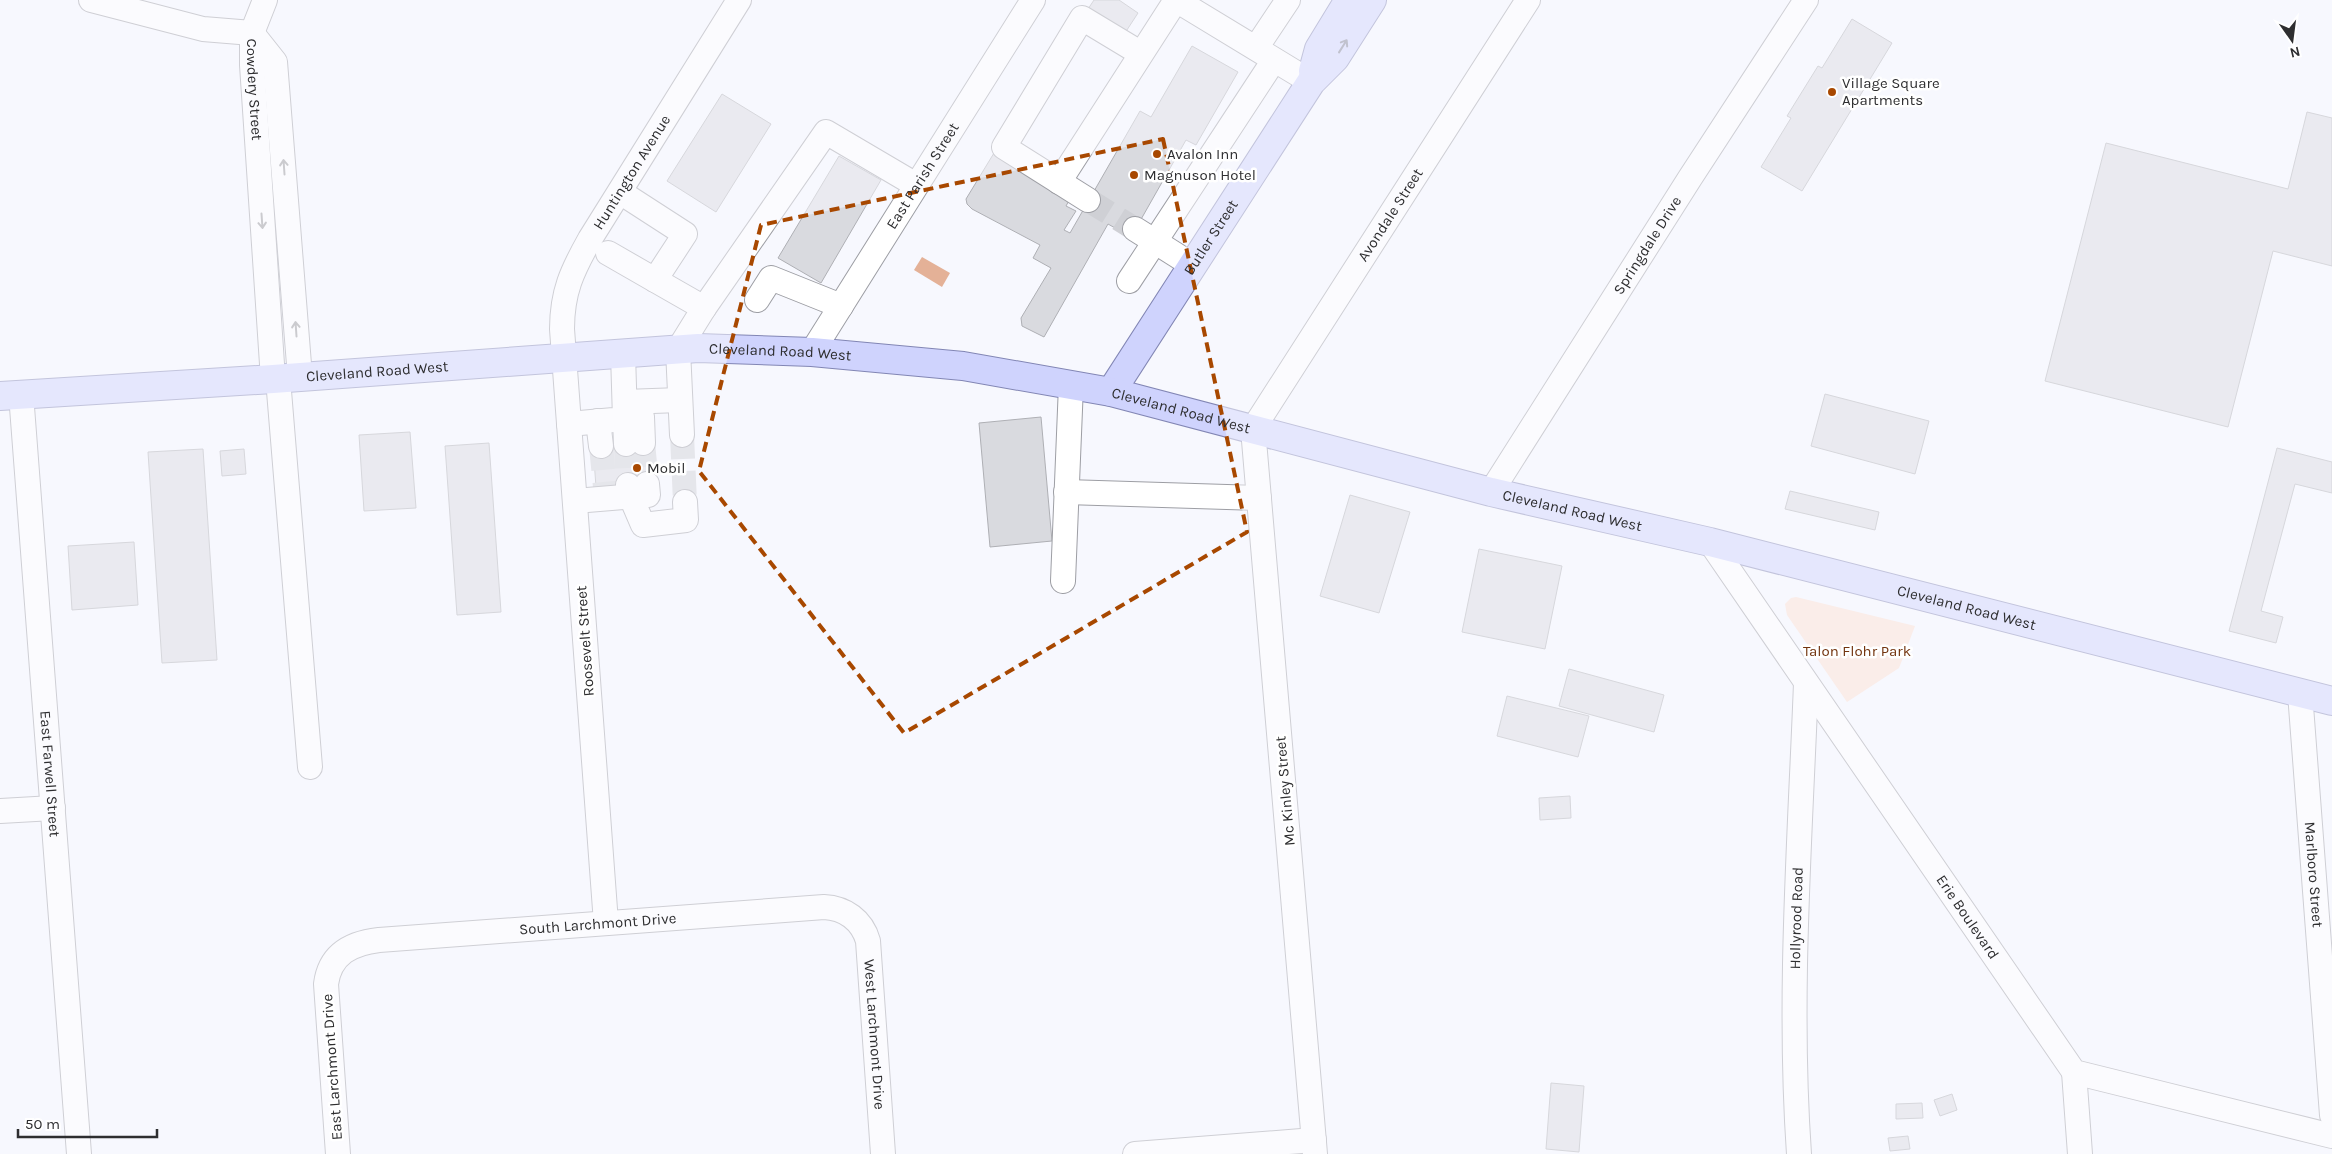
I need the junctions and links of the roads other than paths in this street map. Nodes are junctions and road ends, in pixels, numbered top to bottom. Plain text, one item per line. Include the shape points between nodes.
1 (91, 0) edge
2 (265, 0) edge
3 (739, 0) edge
4 (1033, 0) edge
5 (1176, 0) edge
6 (1288, 0) edge
7 (1349, 0) edge
8 (1372, 0) edge
9 (1528, 0) edge
10 (1806, 0) edge
11 (1208, 8) edge
12 (252, 33) junction
13 (1140, 52) junction
14 (1265, 54) junction
15 (1311, 82) junction
16 (1059, 182) junction
17 (916, 185) junction
18 (620, 192) junction
19 (1088, 200) tunnel mouth
20 (1145, 235) junction
21 (608, 253) dead end
22 (1192, 265) junction
23 (655, 280) junction
24 (1129, 281) dead end
25 (757, 300) dead end
26 (841, 306) junction
27 (704, 308) junction
28 (678, 350) junction
29 (812, 352) junction
30 (623, 354) junction
31 (564, 358) junction
32 (284, 379) junction
33 (1071, 385) junction
34 (1111, 392) junction
35 (10, 395) edge
36 (680, 400) junction
37 (625, 410) junction
38 (598, 421) junction
39 (569, 424) junction
40 (1253, 429) junction
41 (682, 435) tunnel mouth
42 (635, 444) tunnel mouth
43 (601, 446) tunnel mouth
44 (1066, 492) junction
45 (1491, 492) junction
46 (1259, 498) junction
47 (575, 502) junction
48 (686, 511) dead end
49 (1710, 542) junction
50 (1063, 581) dead end
51 (1806, 683) junction
52 (2300, 694) junction
53 (2332, 701) edge
54 (310, 766) dead end
55 (53, 808) junction
56 (0, 811) edge
57 (856, 919) joint
58 (606, 923) junction
59 (340, 954) joint
60 (2074, 1072) junction
61 (2332, 1115) edge
62 (2332, 1136) edge
63 (1315, 1147) edge
64 (79, 1154) edge
65 (338, 1154) edge
66 (883, 1154) edge
67 (1134, 1154) edge
68 (1798, 1154) edge
69 (2080, 1154) edge

1 - 12 street via 203,28
2 - 12 street
3 - 18 street, Huntington Avenue
4 - 17 street, East Parish Street
5 - 11 street
5 - 13 street
6 - 14 street
7 - 15 main road, Butler Street via 1319,49
15 -> 8 main road, Butler Street via 1335,58
9 - 40 street, Avondale Street
10 - 45 street, Springdale Drive
11 - 14 street
12 - 32 street, Cowdery Street
13 - 16 street
13 - 16 street via 1082,18 1004,147
14 - 15 street
14 - 20 street
15 - 22 main road, Butler Street
16 - 19 street
17 - 26 street, East Parish Street
17 - 27 street via 826,132
18 - 23 street via 685,234
18 - 31 street, Huntington Avenue via 586,247 568,284 562,318
20 - 22 street
20 - 24 street
21 - 23 street
22 - 34 main road, Butler Street
23 - 27 street
25 - 26 street via 771,278
26 - 29 street, East Parish Street
27 - 28 street
28 - 29 main road, Cleveland Road West
28 - 30 main road, Cleveland Road West
28 - 36 street
29 - 33 main road, Cleveland Road West via 963,366
30 - 31 main road, Cleveland Road West
30 - 37 street
31 - 32 main road, Cleveland Road West
31 - 39 street, Roosevelt Street
32 - 35 main road, Cleveland Road West
32 - 54 street, Cowdery Street
33 - 34 main road, Cleveland Road West
33 - 44 street
34 - 40 main road, Cleveland Road West
35 - 55 street, East Farwell Street
36 - 37 street
36 - 41 street
37 - 38 street
37 - 42 street
38 - 39 street
38 - 43 street
39 - 47 street, Roosevelt Street
40 - 45 main road, Cleveland Road West
40 - 46 street, Mc Kinley Street
44 - 46 street
44 - 50 street
45 - 49 main road, Cleveland Road West
46 - 63 street, Mc Kinley Street
47 - 48 street via 635,489 644,525
47 - 58 street, Roosevelt Street
49 - 51 street, Erie Boulevard
49 - 52 main road, Cleveland Road West
51 - 60 street, Erie Boulevard
51 - 68 street, Hollyrood Road via 1796,954
52 - 53 main road, Cleveland Road West
52 - 61 street, Marlboro Street
55 - 56 street
55 - 64 street, East Farwell Street
57 - 58 street, South Larchmont Drive via 842,911 824,907
57 - 66 street, West Larchmont Drive via 869,946
58 - 59 street, South Larchmont Drive via 368,941
59 - 65 street, East Larchmont Drive via 330,970 326,988
60 - 62 street
60 - 69 street
63 - 67 street

